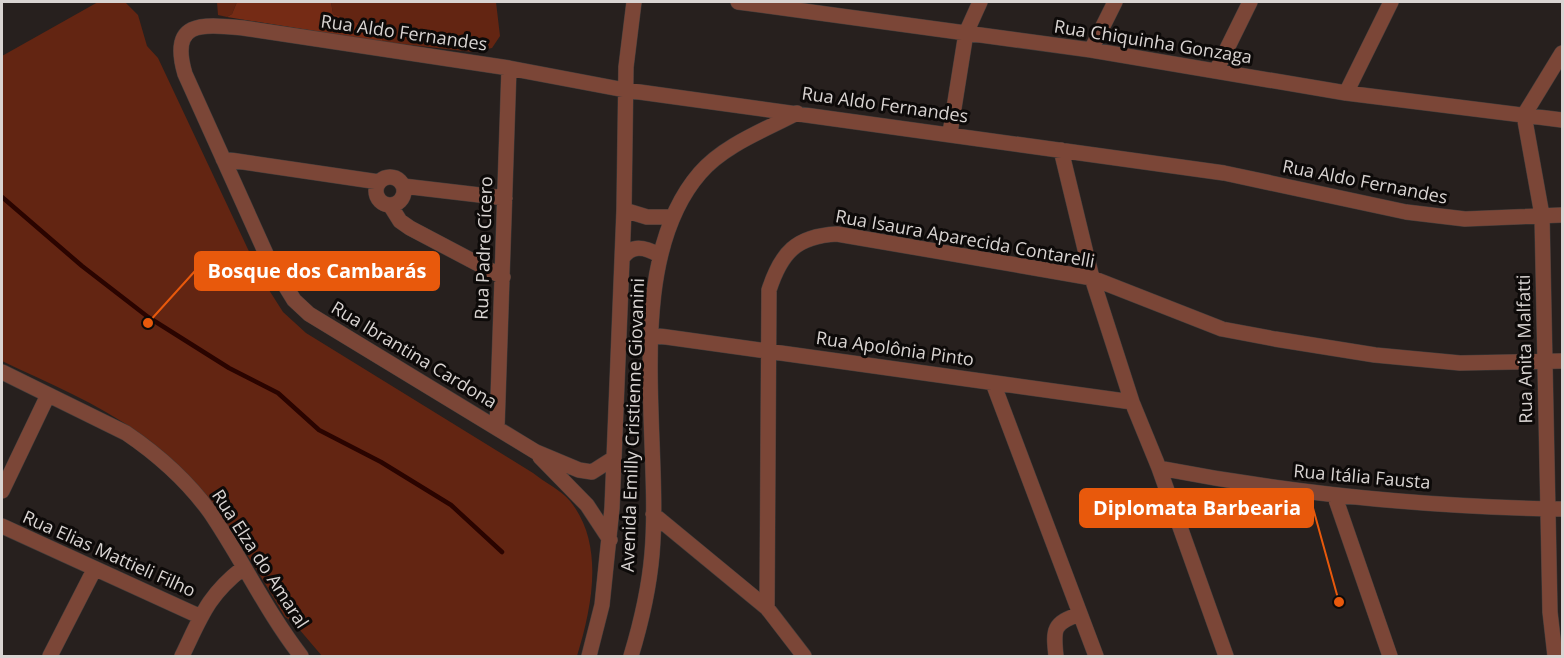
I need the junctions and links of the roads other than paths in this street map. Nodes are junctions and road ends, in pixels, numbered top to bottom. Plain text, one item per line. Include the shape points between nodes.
1 (634, 2) edge
2 (738, 2) edge
3 (852, 2) edge
4 (980, 2) edge
5 (1115, 2) edge
6 (1250, 2) edge
7 (1391, 2) edge
8 (780, 5) edge
9 (845, 17) junction
10 (201, 26) joint
11 (966, 33) junction
12 (1091, 50) junction
13 (1563, 52) edge
14 (509, 68) junction
15 (1216, 71) junction
16 (625, 90) junction
17 (1346, 93) junction
18 (797, 114) junction
19 (1524, 115) junction
20 (1563, 120) edge
21 (950, 134) junction
22 (1061, 150) junction
23 (223, 159) junction
24 (379, 182) junction
25 (403, 186) junction
26 (505, 198) junction
27 (390, 205) junction
28 (624, 210) junction
29 (1542, 214) junction
30 (1563, 215) edge
31 (671, 217) junction
32 (659, 255) junction
33 (622, 259) junction
34 (503, 278) junction
35 (1092, 278) junction
36 (652, 335) junction
37 (768, 349) junction
38 (1546, 361) junction
39 (1563, 361) edge
40 (2, 372) edge
41 (993, 383) junction
42 (48, 395) junction
43 (1132, 402) junction
44 (497, 428) junction
45 (536, 452) junction
46 (614, 458) junction
47 (1159, 468) junction
48 (2, 491) edge
49 (1335, 497) junction
50 (1546, 508) junction
51 (1563, 508) edge
52 (653, 514) junction
53 (2, 526) edge
54 (609, 540) junction
55 (243, 568) junction
56 (94, 570) junction
57 (767, 608) junction
58 (1080, 614) junction
59 (201, 616) junction
60 (50, 657) edge
61 (182, 657) edge
62 (301, 657) edge
63 (589, 657) edge
64 (631, 657) edge
65 (804, 657) edge
66 (1056, 657) edge
67 (1096, 657) edge
68 (1226, 657) edge
69 (1390, 657) edge
70 (1555, 657) edge

1 - 16 street, Avenida Emilly Cristienne Giovanini
2 - 8 street, Rua Chiquinha Gonzaga
3 - 9 street
4 - 11 street
5 - 12 street
6 - 15 street
7 - 17 street
8 - 9 street, Rua Chiquinha Gonzaga
9 - 11 street, Rua Chiquinha Gonzaga
10 - 14 street, Rua Aldo Fernandes via 243,28
10 - 23 street, Rua Ibrantina Cardona via 186,32 179,52
11 - 12 street, Rua Chiquinha Gonzaga
11 - 21 street
12 - 15 street, Rua Chiquinha Gonzaga
13 - 19 street
14 - 16 street, Rua Aldo Fernandes
14 - 26 street, Rua Padre Cícero
15 - 17 street, Rua Chiquinha Gonzaga
16 - 18 street, Rua Aldo Fernandes
16 - 28 street, Avenida Emilly Cristienne Giovanini
17 - 19 street, Rua Chiquinha Gonzaga
18 - 21 street, Rua Aldo Fernandes
18 - 31 street, Avenida Emilly Cristienne Giovanini via 728,150 702,170
19 - 20 street, Rua Chiquinha Gonzaga
19 - 29 street, Rua Anita Malfatti
21 - 22 street, Rua Aldo Fernandes
22 - 29 street, Rua Aldo Fernandes via 1224,173 1406,213 1465,219
22 - 35 street
23 - 24 street
23 - 44 street, Rua Ibrantina Cardona via 267,256 294,300 309,314
24 - 25 street via 392,177
24 - 27 street via 376,195 381,203
25 - 26 street
25 - 27 street via 402,199
26 - 34 street, Rua Padre Cícero
27 - 34 street via 410,228
28 - 31 street via 647,217
28 - 33 street, Avenida Emilly Cristienne Giovanini
29 - 30 street, Rua Aldo Fernandes
29 - 38 street, Rua Anita Malfatti
31 - 32 street, Avenida Emilly Cristienne Giovanini
32 - 33 street via 634,248
32 - 36 street, Avenida Emilly Cristienne Giovanini
33 - 46 street, Avenida Emilly Cristienne Giovanini
34 - 44 street, Rua Padre Cícero
35 - 37 street, Rua Isaura Aparecida Contarelli via 837,234 818,235 791,248 775,272 769,290
35 - 38 street, Rua Isaura Aparecida Contarelli via 1222,329 1254,335 1375,355 1460,363
35 - 43 street
36 - 37 street, Rua Apolônia Pinto
36 - 52 street, Avenida Emilly Cristienne Giovanini
37 - 41 street, Rua Apolônia Pinto
37 - 57 street, Rua Isaura Aparecida Contarelli
38 - 39 street, Rua Isaura Aparecida Contarelli
38 - 50 street, Rua Anita Malfatti
40 - 42 street, Rua Elza do Amaral
41 - 43 street, Rua Apolônia Pinto
41 - 58 street
42 - 48 street
42 - 55 street, Rua Elza do Amaral via 143,445 208,510
43 - 47 street
44 - 45 street, Rua Ibrantina Cardona
45 - 46 street, Rua Ibrantina Cardona via 592,472
45 - 54 street, Rua Ibrantina Cardona via 587,505
46 - 54 street, Avenida Emilly Cristienne Giovanini
47 - 49 street, Rua Itália Fausta
47 - 68 street
49 - 50 street, Rua Itália Fausta
49 - 69 street
50 - 51 street, Rua Itália Fausta
50 - 70 street, Rua Anita Malfatti
52 - 57 street
52 - 64 street, Avenida Emilly Cristienne Giovanini via 646,594
53 - 56 street, Rua Elias Mattieli Filho
54 - 63 street, Avenida Emilly Cristienne Giovanini via 602,605
55 - 59 street via 220,586
55 - 62 street, Rua Elza do Amaral
56 - 59 street, Rua Elias Mattieli Filho
56 - 60 street
57 - 65 street
58 - 66 street via 1058,625
58 - 67 street
59 - 61 street

